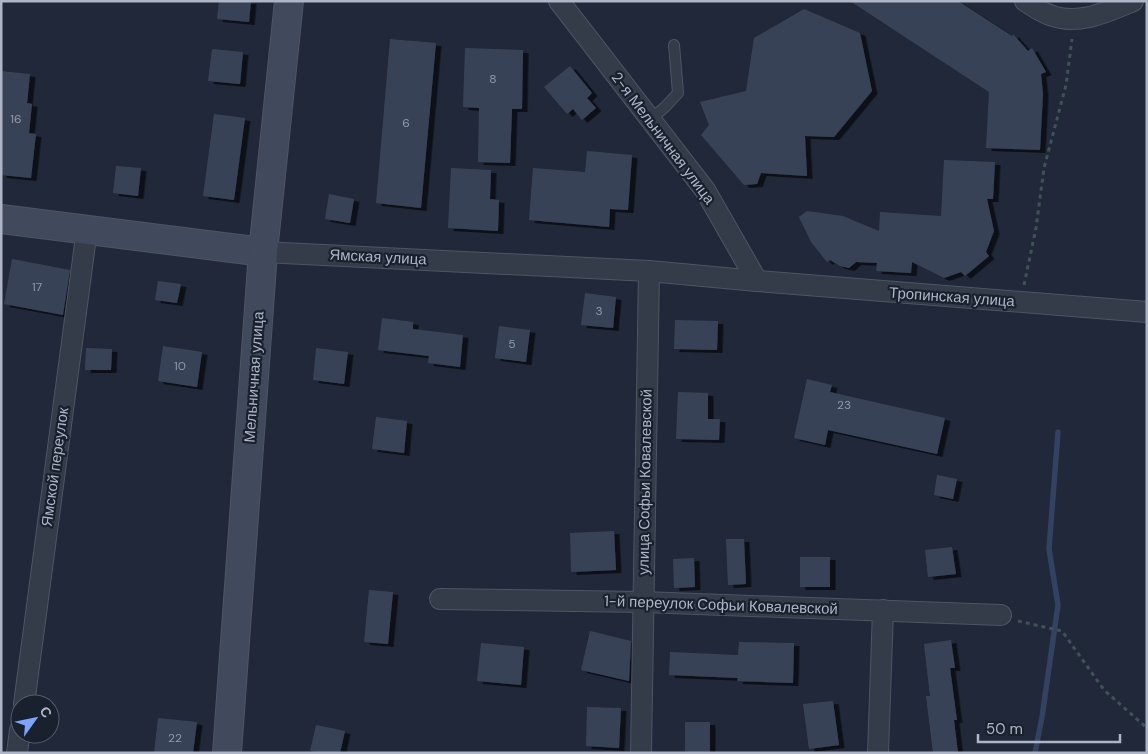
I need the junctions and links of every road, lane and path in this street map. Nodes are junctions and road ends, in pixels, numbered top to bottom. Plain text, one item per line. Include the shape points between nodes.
1 (289, 1) edge
2 (559, 1) edge
3 (1025, 1) edge
4 (1133, 1) edge
5 (1075, 21) junction
6 (674, 45) dead end
7 (650, 120) junction
8 (1, 219) edge
9 (87, 229) junction
10 (263, 252) junction
11 (649, 271) junction
12 (757, 282) junction
13 (1022, 293) dead end
14 (1147, 312) edge
15 (440, 599) dead end
16 (643, 602) junction
17 (883, 610) junction
18 (1001, 615) joint
19 (25, 694) edge
20 (1147, 728) edge
21 (227, 753) edge
22 (641, 753) edge
23 (878, 753) edge

1 - 10 street, Мельничная улица
2 - 7 street, 2-я Мельничная улица
3 - 5 street via 1050,15
4 - 5 street
5 - 13 path via 1066,85 1044,168 1036,228
6 - 7 lane via 678,93
7 - 12 street, 2-я Мельничная улица via 705,190
8 - 9 street, Ямская улица
9 - 10 street, Ямская улица
9 - 19 street, Ямской переулок
10 - 11 street, Ямская улица
10 - 21 street, Мельничная улица
11 - 12 street, Ямская улица
11 - 16 street, улица Софьи Ковалевской
12 - 14 street, Тропинская улица
15 - 16 street, 1-й переулок Софьи Ковалевской
16 - 17 street, 1-й переулок Софьи Ковалевской
16 - 22 street, улица Софьи Ковалевской
17 - 18 street, 1-й переулок Софьи Ковалевской
17 - 23 street
18 - 20 path via 1062,631 1104,690

